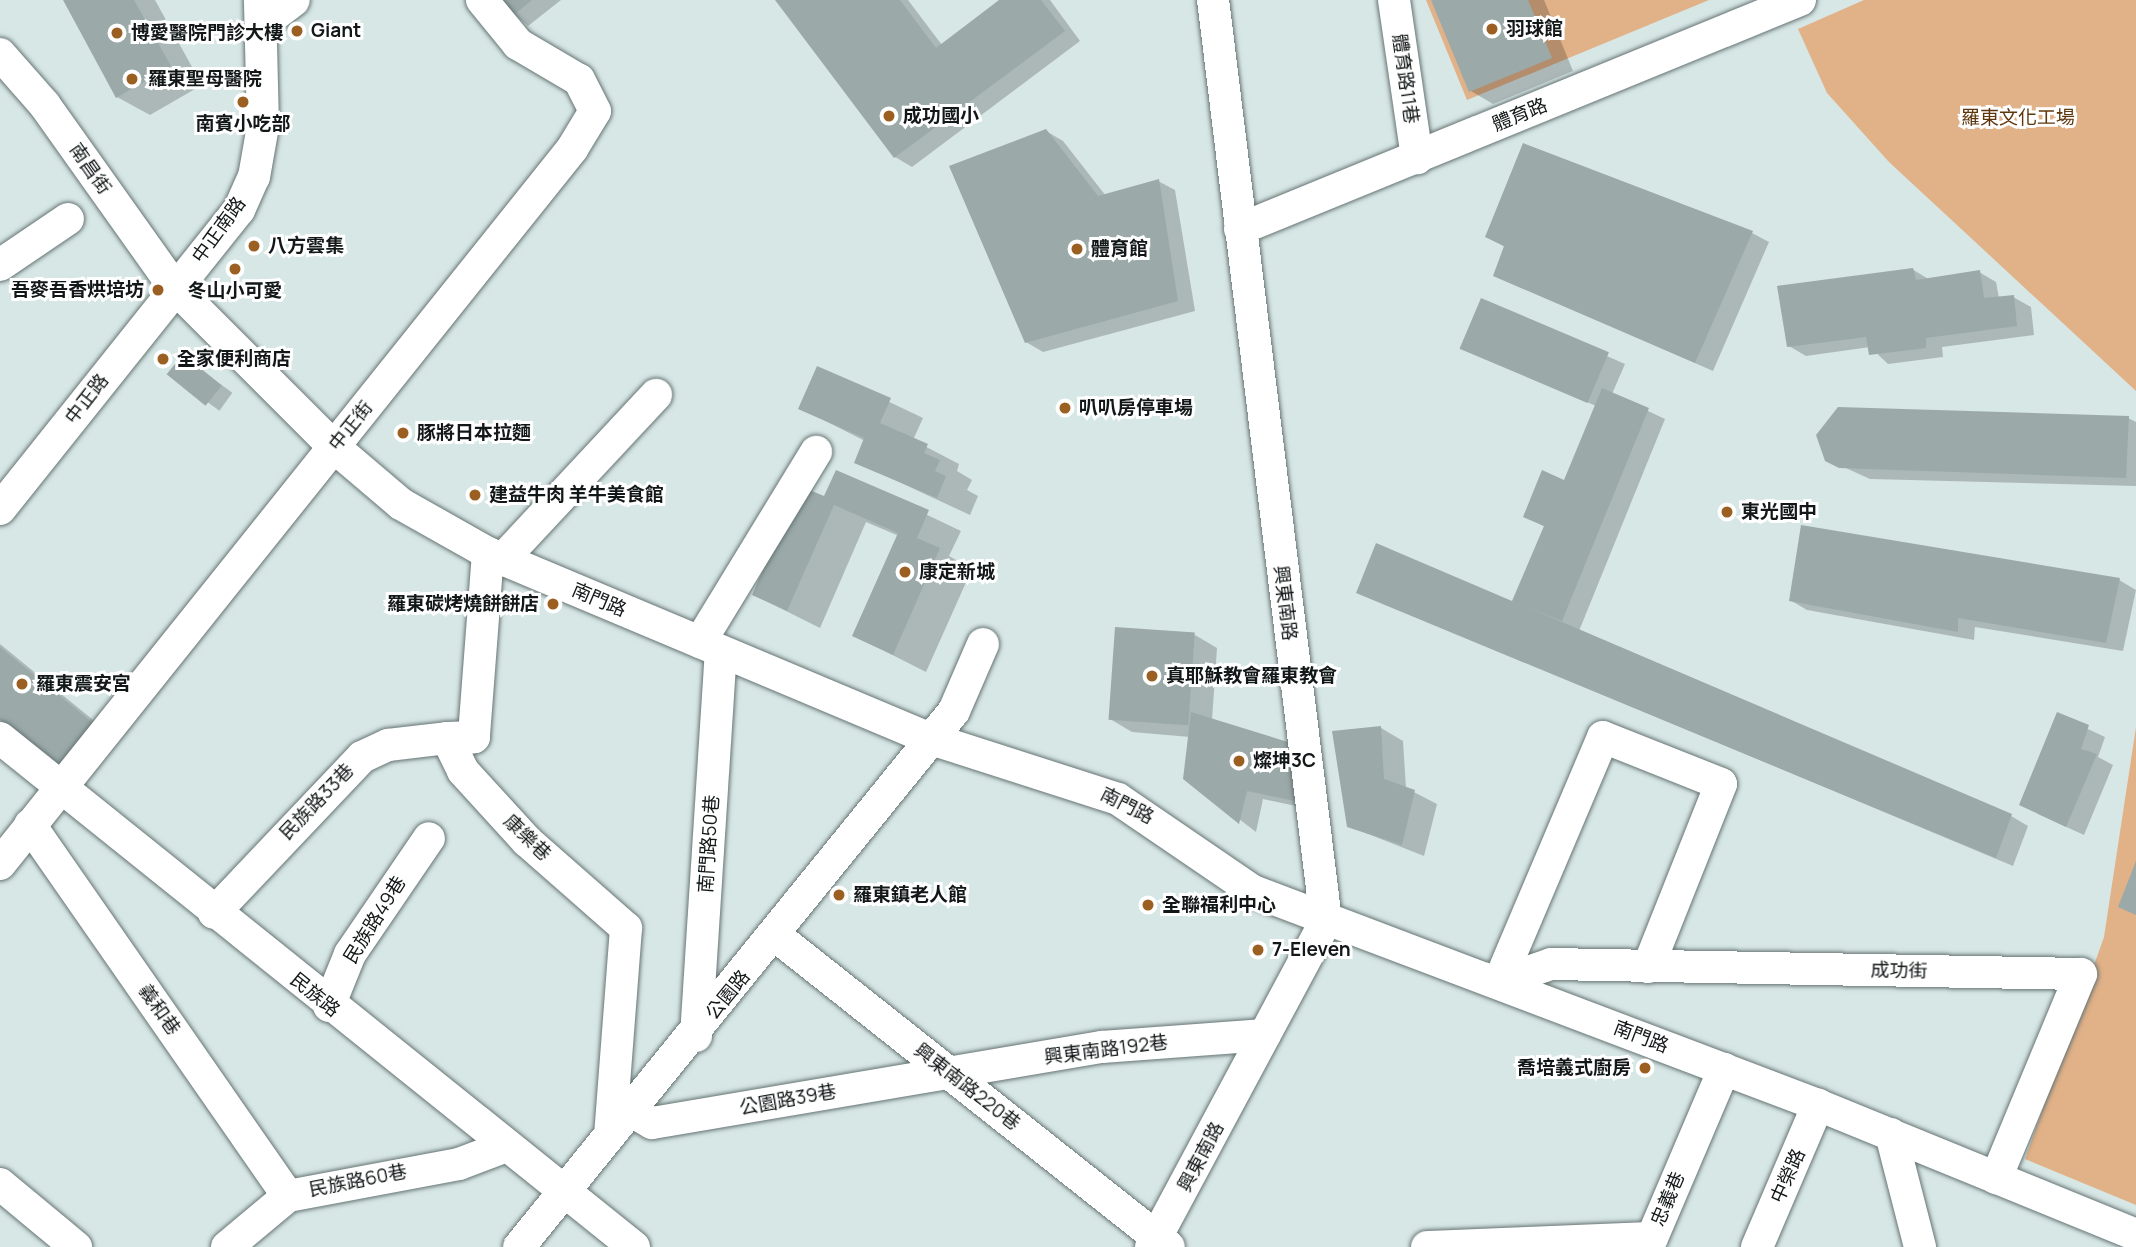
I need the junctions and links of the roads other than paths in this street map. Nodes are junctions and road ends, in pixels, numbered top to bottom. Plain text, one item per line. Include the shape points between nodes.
1 (294, 0) edge
2 (482, 0) edge
3 (1213, 0) edge
4 (1394, 0) edge
5 (1800, 0) edge
6 (260, 12) edge
7 (0, 54) edge
8 (1417, 158) junction
9 (68, 219) dead end
10 (1240, 229) junction
11 (0, 265) edge
12 (175, 288) junction
13 (656, 395) dead end
14 (334, 447) junction
15 (816, 452) dead end
16 (5, 492) edge
17 (495, 556) junction
18 (983, 644) dead end
19 (711, 647) junction
20 (0, 738) edge
21 (447, 738) junction
22 (931, 739) junction
23 (60, 785) junction
24 (30, 825) junction
25 (429, 838) dead end
26 (0, 864) edge
27 (214, 913) junction
28 (1326, 921) junction
29 (776, 936) junction
30 (1648, 967) junction
31 (1499, 982) junction
32 (329, 1006) junction
33 (696, 1035) junction
34 (1265, 1035) junction
35 (1724, 1069) junction
36 (948, 1072) junction
37 (1818, 1105) junction
38 (631, 1111) junction
39 (610, 1134) junction
40 (1891, 1134) junction
41 (504, 1147) junction
42 (1996, 1178) junction
43 (0, 1184) edge
44 (562, 1194) junction
45 (288, 1196) junction
46 (2136, 1235) edge
47 (1653, 1242) edge
48 (1159, 1244) edge
49 (1563, 1244) edge
50 (76, 1247) edge
51 (227, 1247) edge
52 (519, 1247) edge
53 (634, 1247) edge
54 (1427, 1247) edge
55 (1757, 1247) edge
56 (1920, 1247) edge

1 - 6 street
2 - 14 street, 中正街 via 518,44 579,80 595,111
3 - 10 street, 興東南路
4 - 8 street, 體育路11巷
5 - 8 street, 體育路
6 - 12 street, 中正南路 via 263,126 254,177 239,210
7 - 12 street, 南昌街 via 44,104
8 - 10 street, 體育路
9 - 11 street
10 - 28 street, 興東南路
12 - 14 street, 南門路
12 - 16 street, 中正路
13 - 17 street
14 - 17 street, 南門路 via 401,504
14 - 23 street, 中正街
15 - 19 street
17 - 19 street, 南門路
17 - 21 street via 474,737
18 - 22 street, 公園路 via 954,710
19 - 22 street, 南門路
19 - 33 street, 南門路50巷
20 - 23 street, 民族路
21 - 27 street, 民族路33巷 via 388,745 362,757 333,780
21 - 39 street, 康樂巷 via 463,771 518,831 626,928
22 - 28 street, 南門路 via 1118,799 1254,891
22 - 29 street, 公園路
23 - 24 street, 中正街
23 - 27 street, 民族路
24 - 26 street, 中正街
24 - 45 street, 義和巷
25 - 32 street, 民族路49巷 via 350,954
27 - 32 street, 民族路
28 - 31 street, 南門路
28 - 34 street, 興東南路
29 - 33 street, 公園路
29 - 36 street, 興東南路220巷
30 - 31 street, 成功街 via 1551,964
30 - 31 street via 1721,784 1603,737
30 - 42 street, 成功街 via 2081,974
31 - 35 street, 南門路
32 - 41 street, 民族路
33 - 38 street, 公園路
34 - 36 street, 興東南路192巷 via 1102,1047
34 - 48 street, 興東南路
35 - 37 street, 南門路
35 - 47 street, 忠義巷
36 - 38 street, 公園路39巷 via 652,1123
36 - 48 street, 興東南路220巷
37 - 40 street, 南門路
37 - 55 street, 中榮路
38 - 39 street, 公園路
39 - 44 street, 公園路
40 - 42 street, 南門路
40 - 56 street
41 - 44 street, 民族路
41 - 45 street, 民族路60巷 via 459,1164
42 - 46 street, 南門路
43 - 50 street
44 - 52 street, 公園路
44 - 53 street, 民族路
45 - 51 street, 民族路60巷
47 - 49 street, 忠義巷
49 - 54 street, 忠義巷

